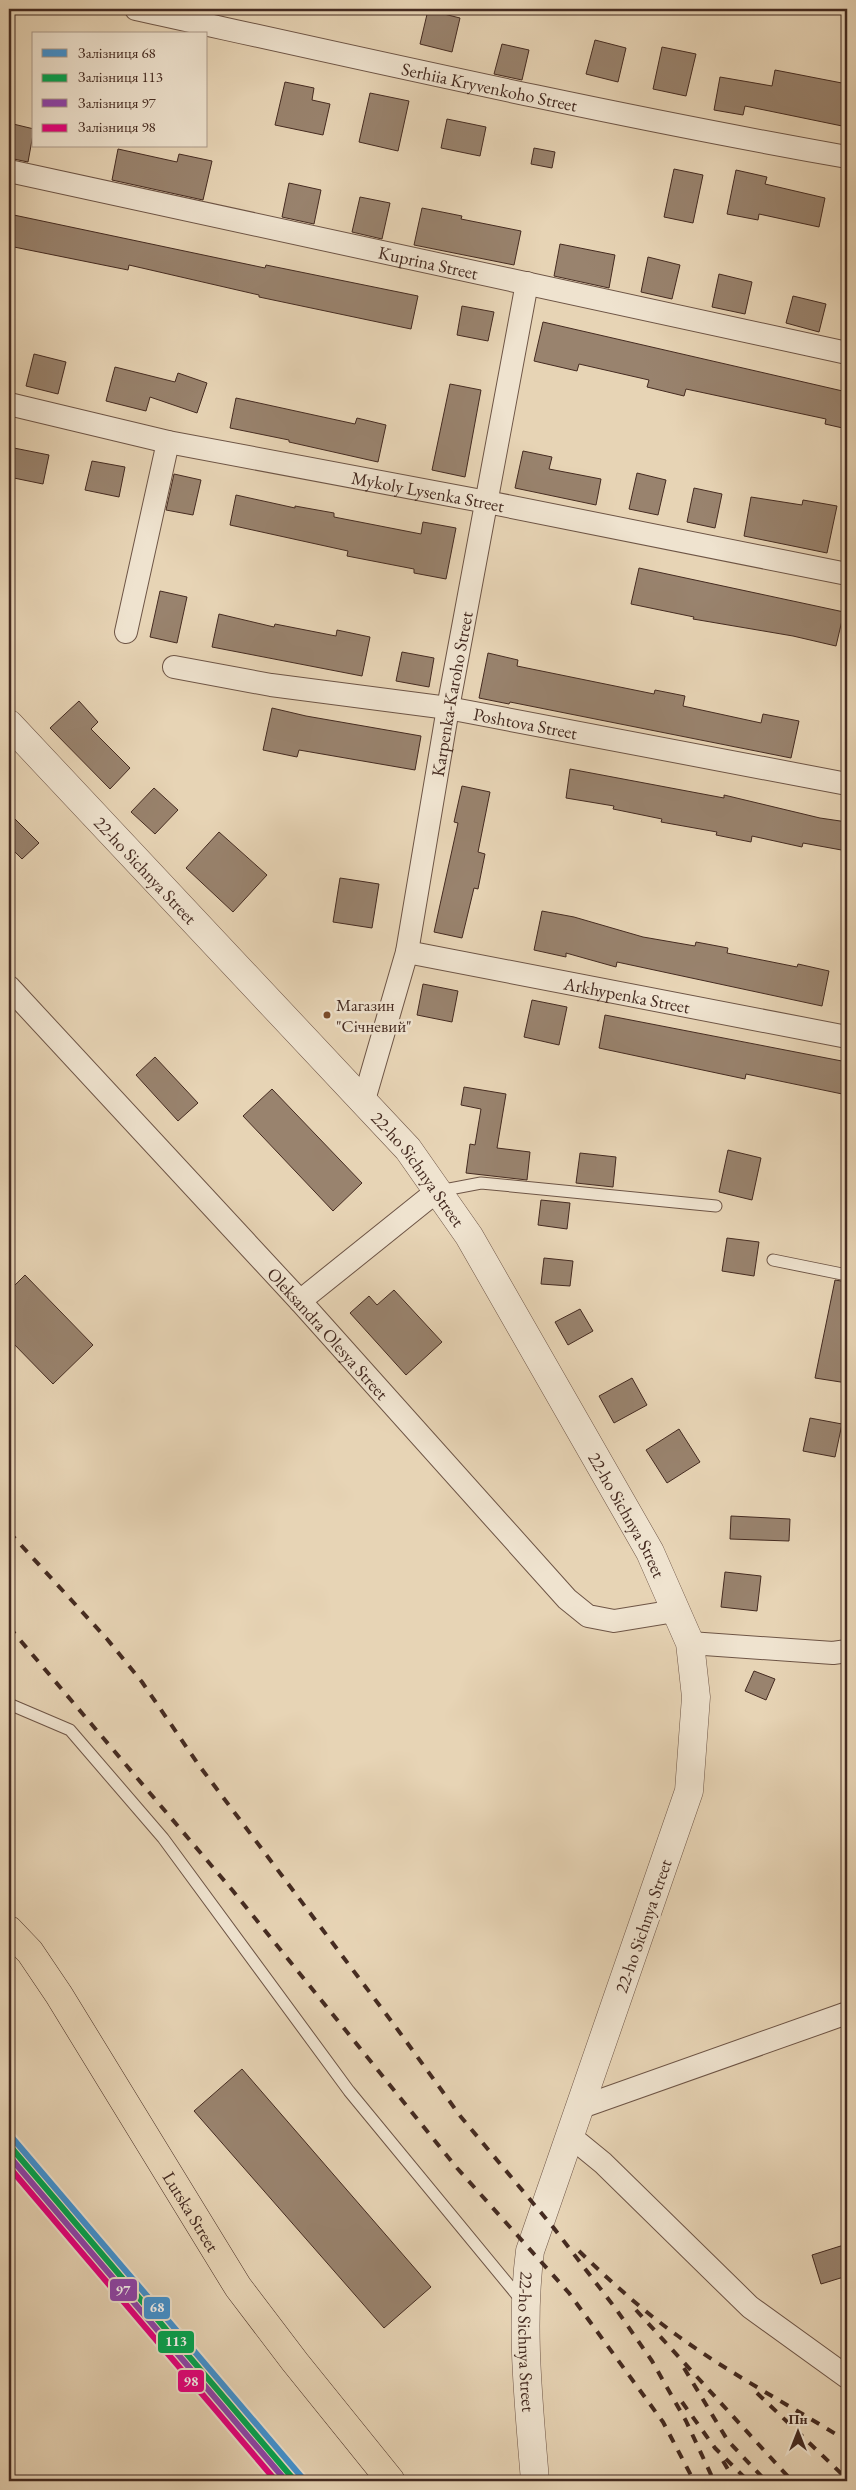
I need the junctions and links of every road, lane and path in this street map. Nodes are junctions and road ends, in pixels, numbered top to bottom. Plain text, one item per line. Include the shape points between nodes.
1 (136, 9) edge
2 (847, 157) edge
3 (9, 171) edge
4 (527, 283) junction
5 (847, 353) edge
6 (9, 404) edge
7 (168, 442) junction
8 (487, 502) junction
9 (847, 574) edge
10 (126, 632) dead end
11 (174, 667) dead end
12 (448, 708) junction
13 (9, 724) edge
14 (847, 784) edge
15 (407, 952) junction
16 (9, 987) edge
17 (847, 1037) edge
18 (364, 1100) junction
19 (437, 1191) junction
20 (716, 1206) dead end
21 (773, 1260) dead end
22 (847, 1275) edge
23 (300, 1301) junction
24 (675, 1610) junction
25 (690, 1643) junction
26 (847, 1651) edge
27 (9, 1704) edge
28 (9, 1930) edge
29 (847, 2013) edge
30 (579, 2108) junction
31 (570, 2136) junction
32 (526, 2306) junction
33 (847, 2377) edge
34 (392, 2481) edge
35 (535, 2481) edge

1 - 2 street, Serhiia Kryvenkoho Street via 754,141
3 - 4 street, Kuprina Street
4 - 5 street, Kuprina Street
4 - 8 street, Karpenka-Karoho Street
6 - 7 street, Mykoly Lysenka Street
7 - 8 street, Mykoly Lysenka Street
7 - 10 street
8 - 9 street, Mykoly Lysenka Street
8 - 12 street, Karpenka-Karoho Street
11 - 12 street, Poshtova Street via 271,685
12 - 14 street, Poshtova Street
12 - 15 street, Karpenka-Karoho Street
13 - 18 street, 22-ho Sichnya Street
15 - 17 street, Arkhypenka Street
15 - 18 street, Karpenka-Karoho Street
16 - 23 street, Oleksandra Olesya Street
18 - 19 street, 22-ho Sichnya Street via 408,1149
19 - 20 lane via 481,1183
19 - 23 street
19 - 24 street, 22-ho Sichnya Street via 469,1236 646,1544
21 - 22 lane
23 - 24 street, Oleksandra Olesya Street via 567,1599 588,1616 614,1621
24 - 25 street, 22-ho Sichnya Street
25 - 26 street via 833,1653
25 - 30 street, 22-ho Sichnya Street via 696,1697 689,1792
27 - 32 lane via 70,1730 163,1838 349,2091
28 - 34 highway, Lutska Street via 30,1952 58,1995 238,2287
29 - 30 street
30 - 31 street, 22-ho Sichnya Street
31 - 32 street, 22-ho Sichnya Street via 530,2250
31 - 33 street via 603,2163 750,2307
32 - 35 street, 22-ho Sichnya Street via 526,2376

